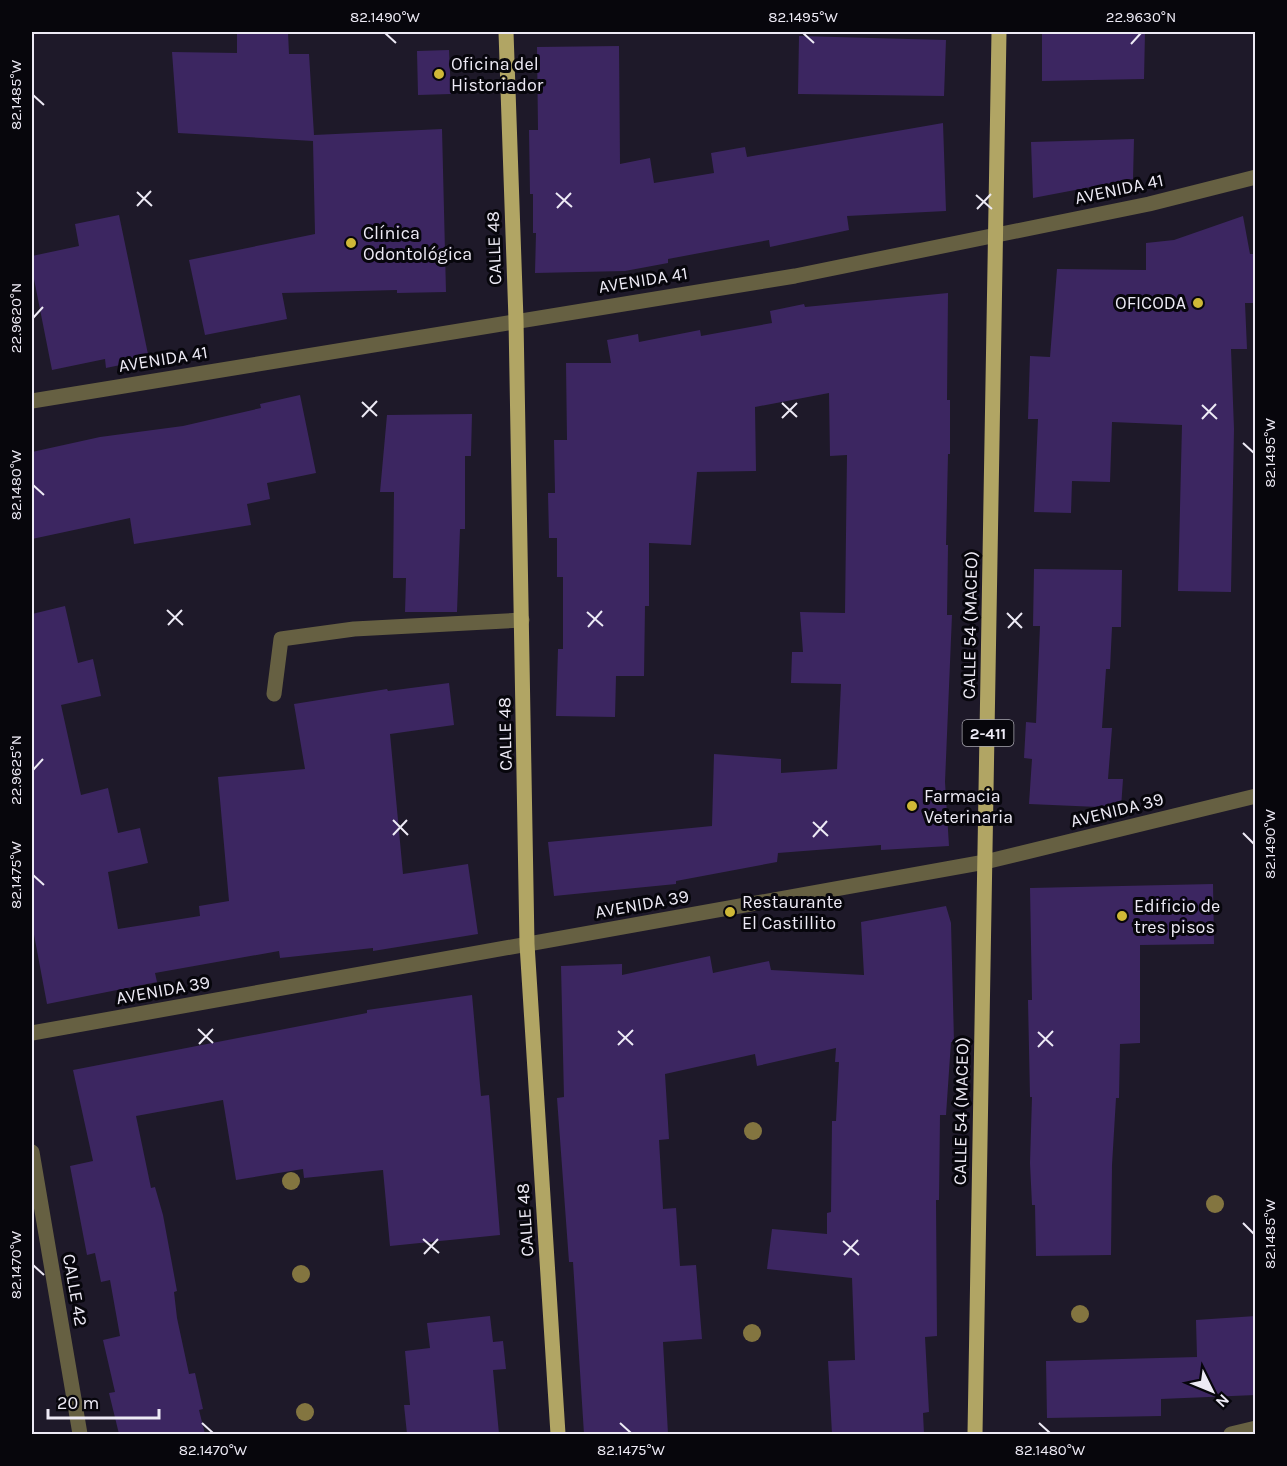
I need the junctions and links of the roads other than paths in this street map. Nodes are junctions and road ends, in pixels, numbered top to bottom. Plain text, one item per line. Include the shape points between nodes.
1 (506, 32) edge
2 (999, 32) edge
3 (1256, 177) edge
4 (997, 234) junction
5 (516, 320) junction
6 (32, 400) edge
7 (522, 620) junction
8 (274, 694) dead end
9 (1256, 796) edge
10 (985, 862) junction
11 (527, 944) junction
12 (32, 1033) edge
13 (32, 1152) edge
14 (1256, 1428) edge
15 (80, 1434) edge
16 (558, 1434) edge
17 (975, 1434) edge
18 (1231, 1434) edge

1 - 5 main road, CALLE 48
2 - 4 main road, CALLE 54 (MACEO) / 2-411
3 - 4 street, AVENIDA 41 via 1149,204
4 - 5 street, AVENIDA 41 via 795,276
4 - 10 main road, CALLE 54 (MACEO) / 2-411
5 - 6 street, AVENIDA 41
5 - 7 main road, CALLE 48
7 - 8 street via 354,629 281,639
7 - 11 main road, CALLE 48
9 - 10 street, AVENIDA 39
10 - 11 street, AVENIDA 39
10 - 17 main road, CALLE 54 (MACEO) / 2-411
11 - 12 street, AVENIDA 39
11 - 16 main road, CALLE 48
13 - 15 street, CALLE 42
14 - 18 street

